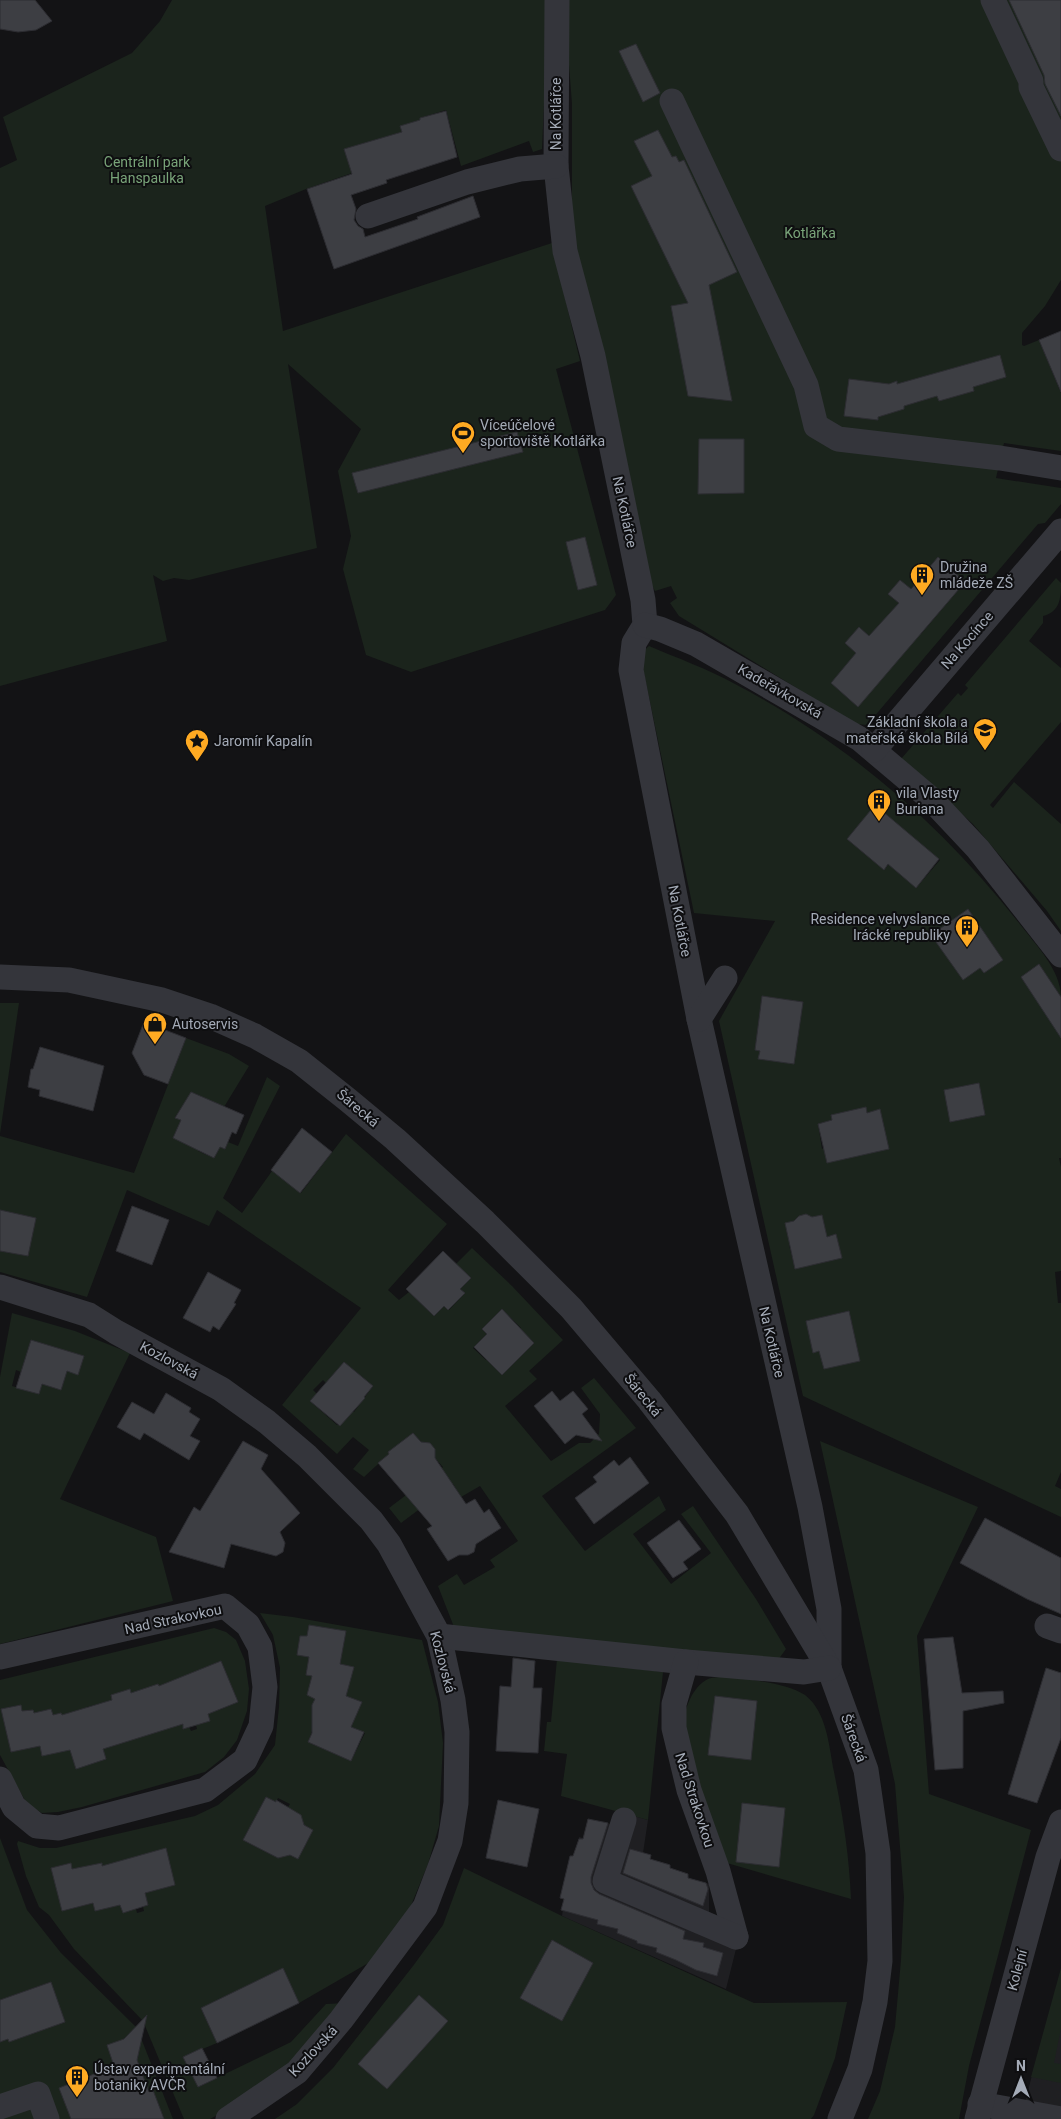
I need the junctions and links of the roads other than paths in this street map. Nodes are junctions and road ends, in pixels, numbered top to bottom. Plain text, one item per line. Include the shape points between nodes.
1 (557, 0) edge
2 (993, 0) edge
3 (672, 101) dead end
4 (1061, 148) edge
5 (556, 166) junction
6 (368, 216) dead end
7 (1061, 468) edge
8 (1061, 531) edge
9 (646, 626) junction
10 (874, 750) junction
11 (1061, 955) edge
12 (0, 977) edge
13 (725, 978) dead end
14 (698, 1019) junction
15 (0, 1287) edge
16 (438, 1636) junction
17 (0, 1658) edge
18 (686, 1662) junction
19 (829, 1668) junction
20 (0, 1779) edge
21 (624, 1820) dead end
22 (1061, 1822) edge
23 (0, 2108) edge
24 (979, 2111) edge
25 (47, 2119) edge
26 (228, 2119) edge
27 (840, 2119) edge
28 (1061, 2119) edge

1 - 5 street, Na Kotlářce
2 - 4 street
3 - 7 street via 806,385 816,426 838,439
5 - 6 street via 520,169 467,182
5 - 9 street, Na Kotlářce via 565,251 593,356 641,584
8 - 10 street, Na Kocínce
9 - 10 street, Kadeřávkovská via 670,633 727,661 852,733
9 - 14 street, Na Kotlářce via 634,643 631,670
10 - 11 street, Kadeřávkovská via 931,799 978,849
12 - 19 street, Šárecká via 69,980 162,1000 210,1016 299,1061 348,1100 485,1222 571,1308 737,1514
13 - 14 street
14 - 19 street, Na Kotlářce via 810,1507 829,1609
15 - 16 street, Kozlovská via 89,1315 222,1388 267,1422 307,1456 371,1520 389,1544
16 - 18 street
16 - 26 street, Kozlovská via 457,1732 456,1803 450,1841 425,1907 341,2020 297,2072
17 - 20 street, Nad Strakovkou via 225,1606 248,1625 260,1647 265,1687 260,1726 244,1760 205,1790 59,1828 37,1826 14,1807
18 - 19 street via 804,1672
18 - 21 street, Nad Strakovkou via 674,1704 674,1728 689,1790 718,1871 736,1937 605,1881
19 - 27 street, Šárecká via 866,1770 878,1853 880,1961 860,2069
22 - 24 street, Kolejní via 1048,1857
23 - 25 street via 38,2094
24 - 28 street

